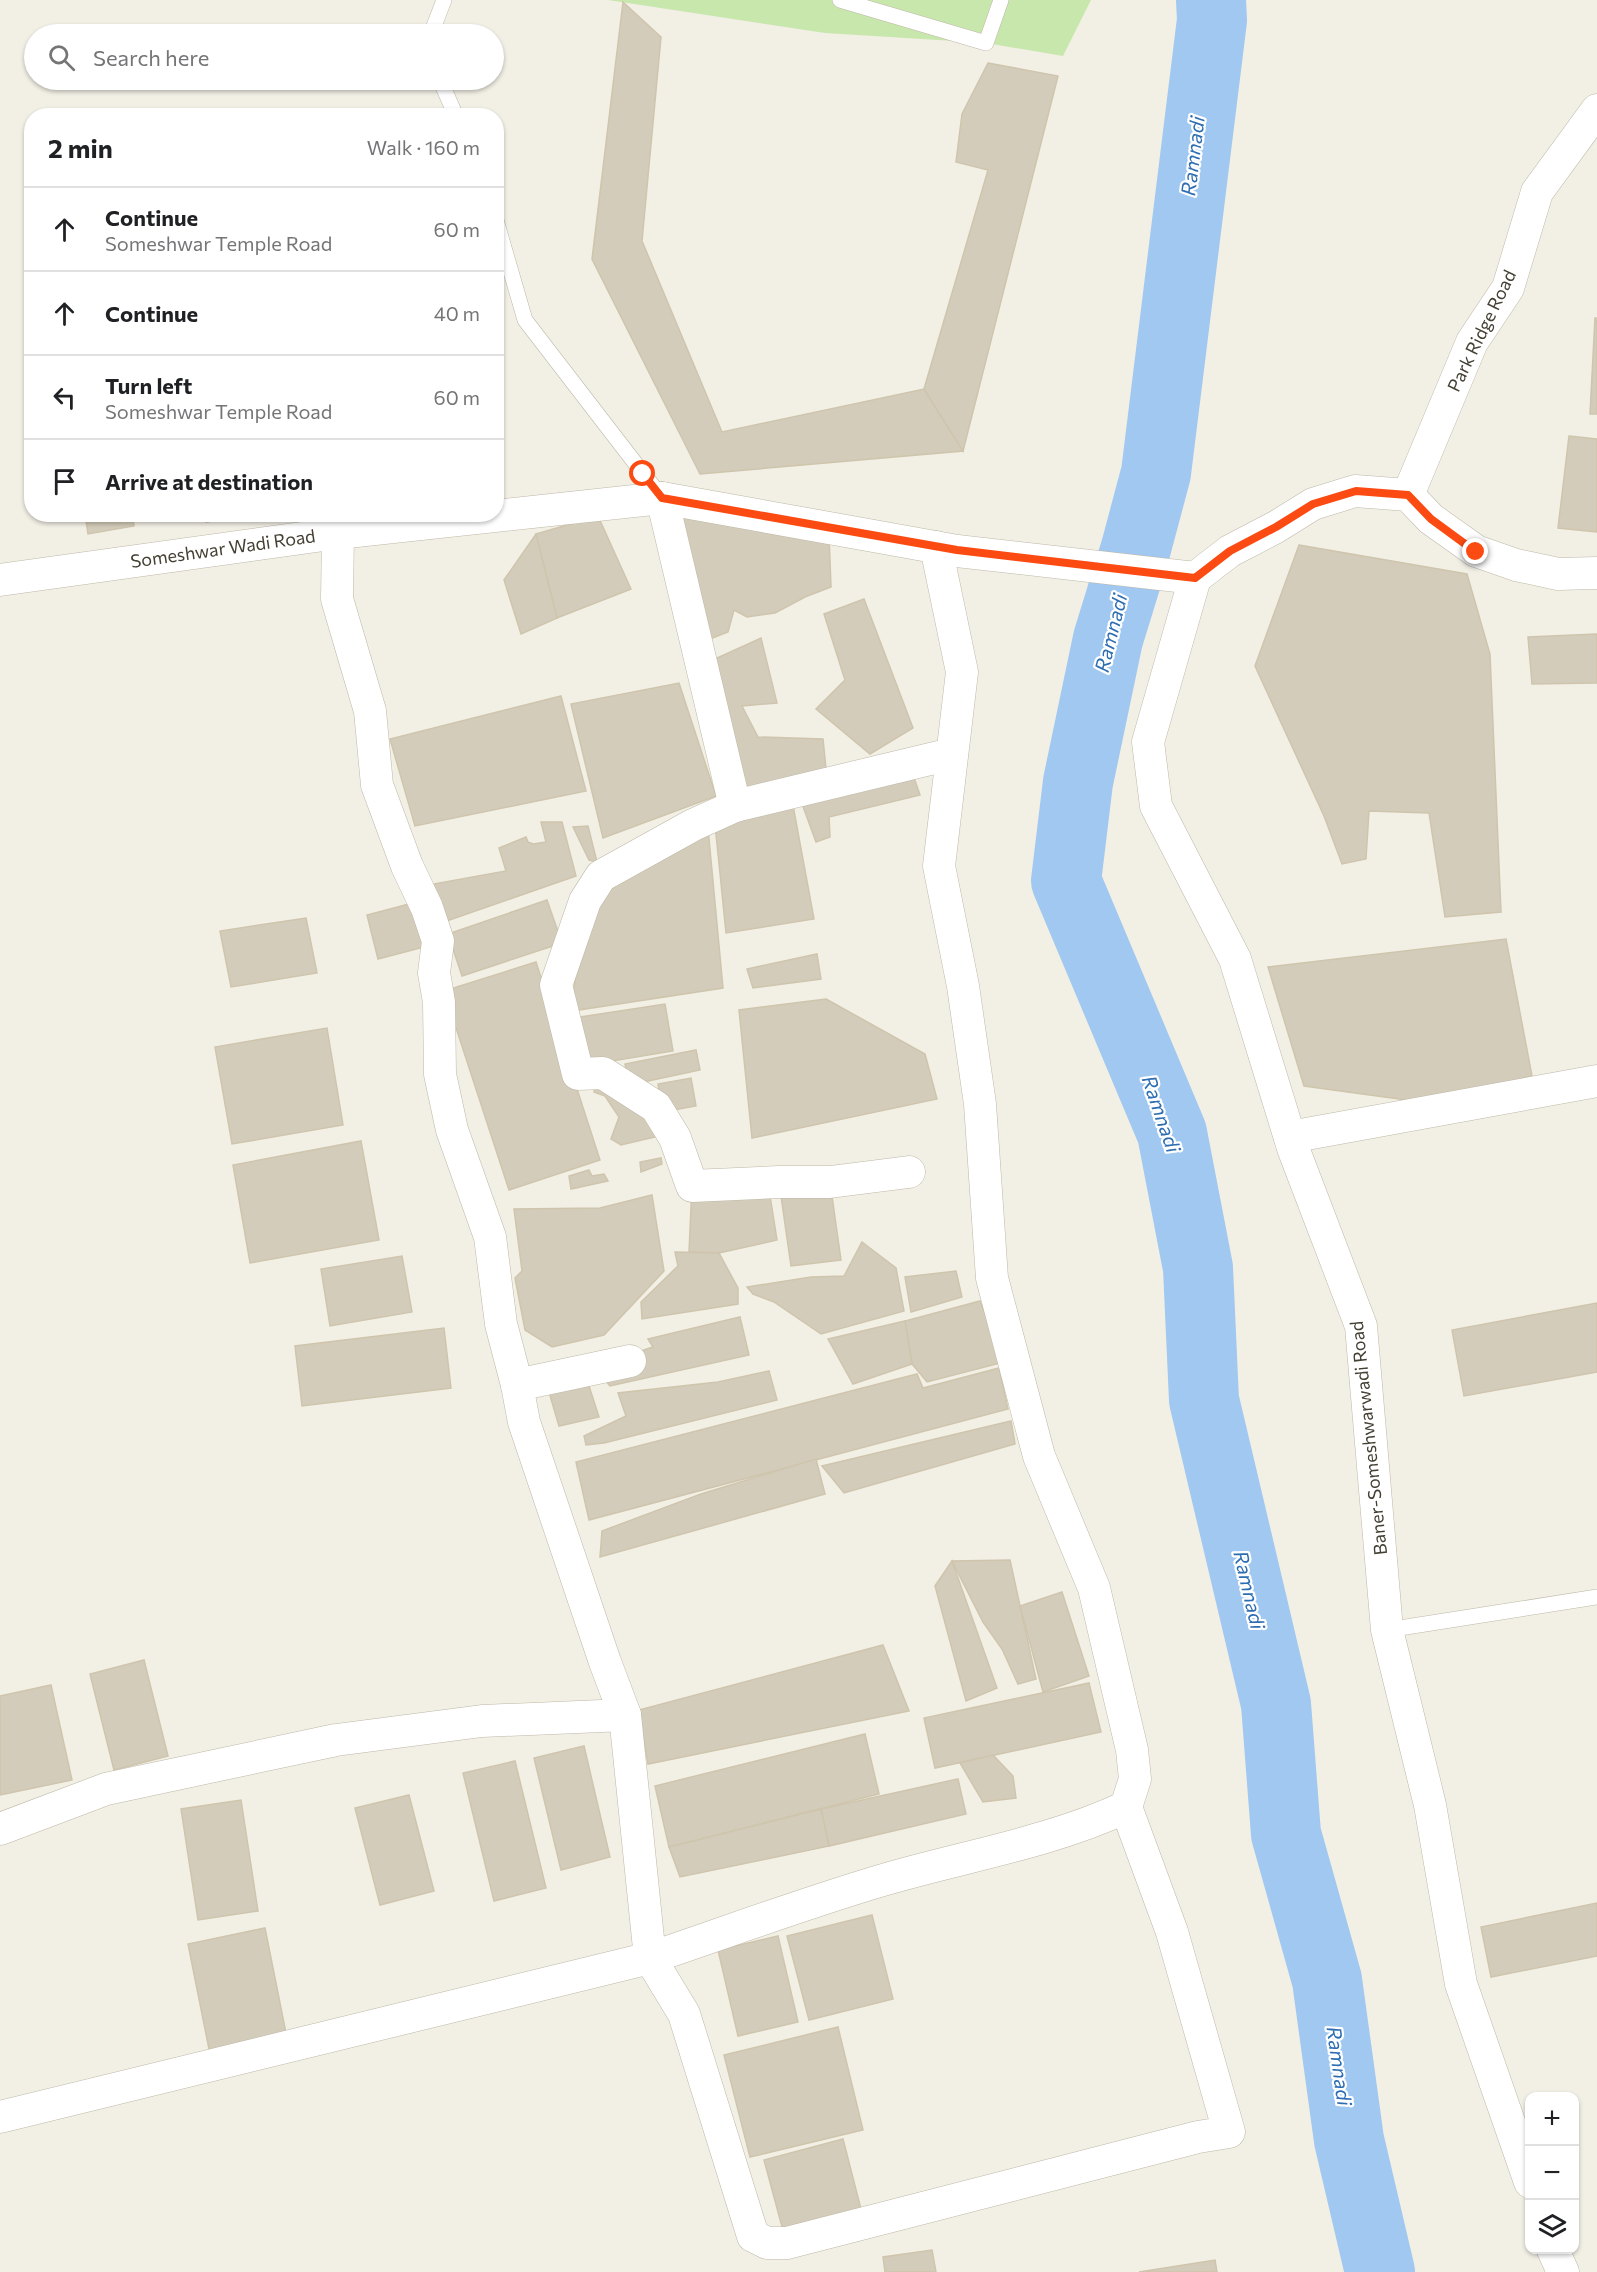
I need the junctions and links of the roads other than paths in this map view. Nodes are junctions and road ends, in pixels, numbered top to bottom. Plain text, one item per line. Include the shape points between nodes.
1 (444, 0) edge
2 (840, 0) edge
3 (1001, 0) edge
4 (435, 24) edge
5 (444, 90) edge
6 (452, 108) edge
7 (1597, 110) edge
8 (504, 248) edge
9 (1408, 495) junction
10 (662, 498) junction
11 (504, 515) edge
12 (433, 522) edge
13 (338, 532) junction
14 (946, 549) junction
15 (1597, 573) edge
16 (1195, 578) junction
17 (0, 580) edge
18 (951, 754) junction
19 (735, 806) junction
20 (1597, 1081) edge
21 (1290, 1137) junction
22 (909, 1172) dead end
23 (630, 1360) dead end
24 (517, 1385) junction
25 (1597, 1597) edge
26 (1387, 1630) junction
27 (625, 1715) junction
28 (1126, 1807) junction
29 (0, 1828) edge
30 (650, 1958) junction
31 (0, 2117) edge
32 (1525, 2167) edge
33 (1555, 2254) edge
34 (1563, 2272) edge

1 - 4 lane
2 - 3 lane via 986,43
5 - 6 lane
7 - 9 street, Park Ridge Road via 1537,192 1508,288 1472,342
8 - 10 lane via 525,320
9 - 15 street via 1431,519 1476,552 1557,574
9 - 16 street via 1356,491 1313,504 1230,551
10 - 11 street, Someshwar Wadi Road
10 - 14 street, Someshwar Wadi Road
10 - 19 street
12 - 13 street, Someshwar Wadi Road
13 - 17 street, Someshwar Wadi Road
13 - 24 street via 337,599 370,711 376,785 438,941 434,973 440,1002 440,1074 452,1130 490,1237 501,1324
14 - 16 street, Someshwar Wadi Road
14 - 18 street via 962,672
16 - 21 street, Baner-Someshwarwadi Road via 1148,742 1156,806 1235,959
18 - 19 street
18 - 28 street via 939,866 963,986 980,1104 992,1278 1039,1456 1094,1588 1132,1750 1135,1779
19 - 22 street via 601,876 585,901 556,985 578,1074 603,1073 656,1107 675,1138 692,1186 830,1182
20 - 21 street
21 - 26 street, Baner-Someshwarwadi Road via 1361,1326
23 - 24 street
24 - 27 street via 524,1422
25 - 26 lane
26 - 32 street, Baner-Someshwarwadi Road via 1430,1805 1461,1984
27 - 29 street via 482,1721 336,1740 106,1789
27 - 30 street
28 - 30 street via 1097,1821 882,1880
28 - 30 street via 1172,1932 1229,2132 787,2244 767,2243 753,2236 684,2014
30 - 31 street
33 - 34 street

